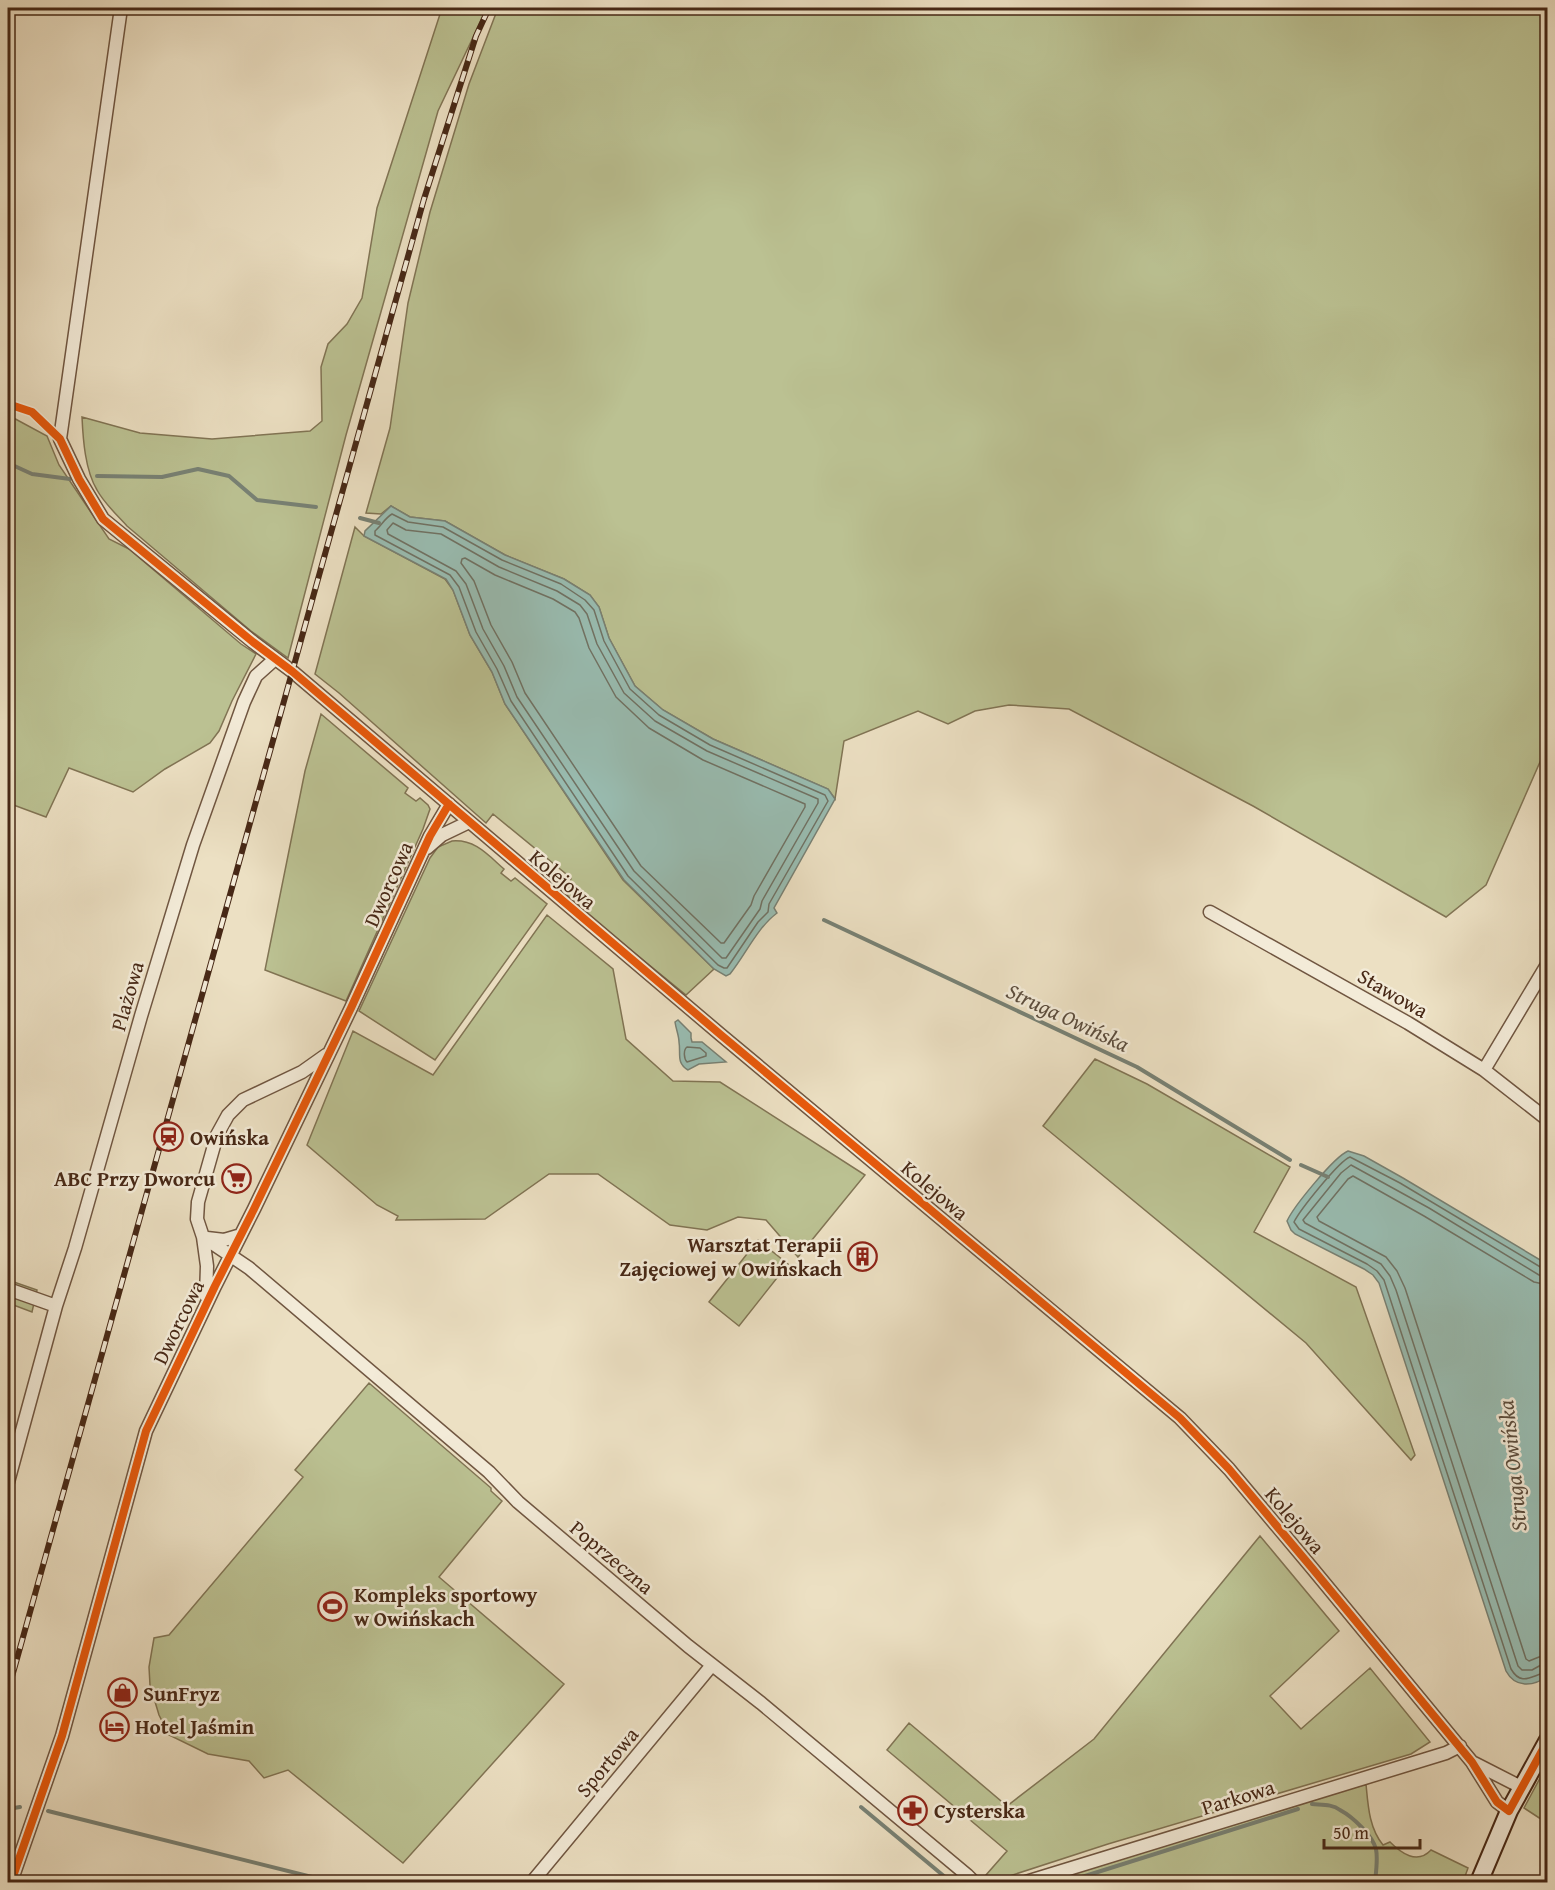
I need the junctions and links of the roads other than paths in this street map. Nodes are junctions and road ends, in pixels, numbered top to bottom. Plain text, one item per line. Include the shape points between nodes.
1 (122, 8) edge
2 (275, 659) junction
3 (449, 804) junction
4 (469, 822) junction
5 (424, 851) junction
6 (1210, 912) dead end
7 (1548, 963) edge
8 (331, 1050) junction
9 (1484, 1070) junction
10 (295, 1076) junction
11 (310, 1093) junction
12 (1548, 1120) edge
13 (241, 1235) junction
14 (202, 1237) junction
15 (231, 1256) junction
16 (8, 1289) edge
17 (56, 1305) junction
18 (205, 1308) junction
19 (8, 1482) edge
20 (712, 1665) junction
21 (1548, 1740) edge
22 (1460, 1746) junction
23 (1472, 1762) junction
24 (1521, 1787) junction
25 (1509, 1811) junction
26 (11, 1882) edge
27 (532, 1882) edge
28 (974, 1882) edge
29 (1026, 1882) edge
30 (1479, 1882) edge

1 - 2 street, Kolejowa via 60,439 103,519
2 - 3 street, Kolejowa
2 - 17 street, Plażowa via 253,682 209,798
3 - 4 street, Kolejowa
3 - 5 street, Dworcowa
4 - 5 street, Dworcowa via 442,835
4 - 22 street, Kolejowa via 1186,1423
5 - 8 street, Dworcowa
6 - 9 street, Stawowa
7 - 9 street
8 - 10 street, Dworcowa
8 - 11 street, Dworcowa
9 - 12 street, Stawowa
10 - 11 street via 304,1081
10 - 14 street, Dworcowa via 243,1101 222,1124 198,1202
11 - 13 street, Dworcowa
13 - 14 street via 224,1240
13 - 15 street, Dworcowa
14 - 15 street
14 - 18 street, Dworcowa via 208,1272
15 - 18 street, Dworcowa
15 - 20 street, Poprzeczna
16 - 17 street
17 - 19 street, Plażowa
18 - 26 street, Dworcowa via 142,1442 62,1736
20 - 27 street, Sportowa
20 - 28 street, Poprzeczna
21 - 24 main road
22 - 23 street, Kolejowa
22 - 29 street, Parkowa
23 - 24 street, Kolejowa
23 - 25 street, Kolejowa via 1497,1802
24 - 25 main road
25 - 30 main road

